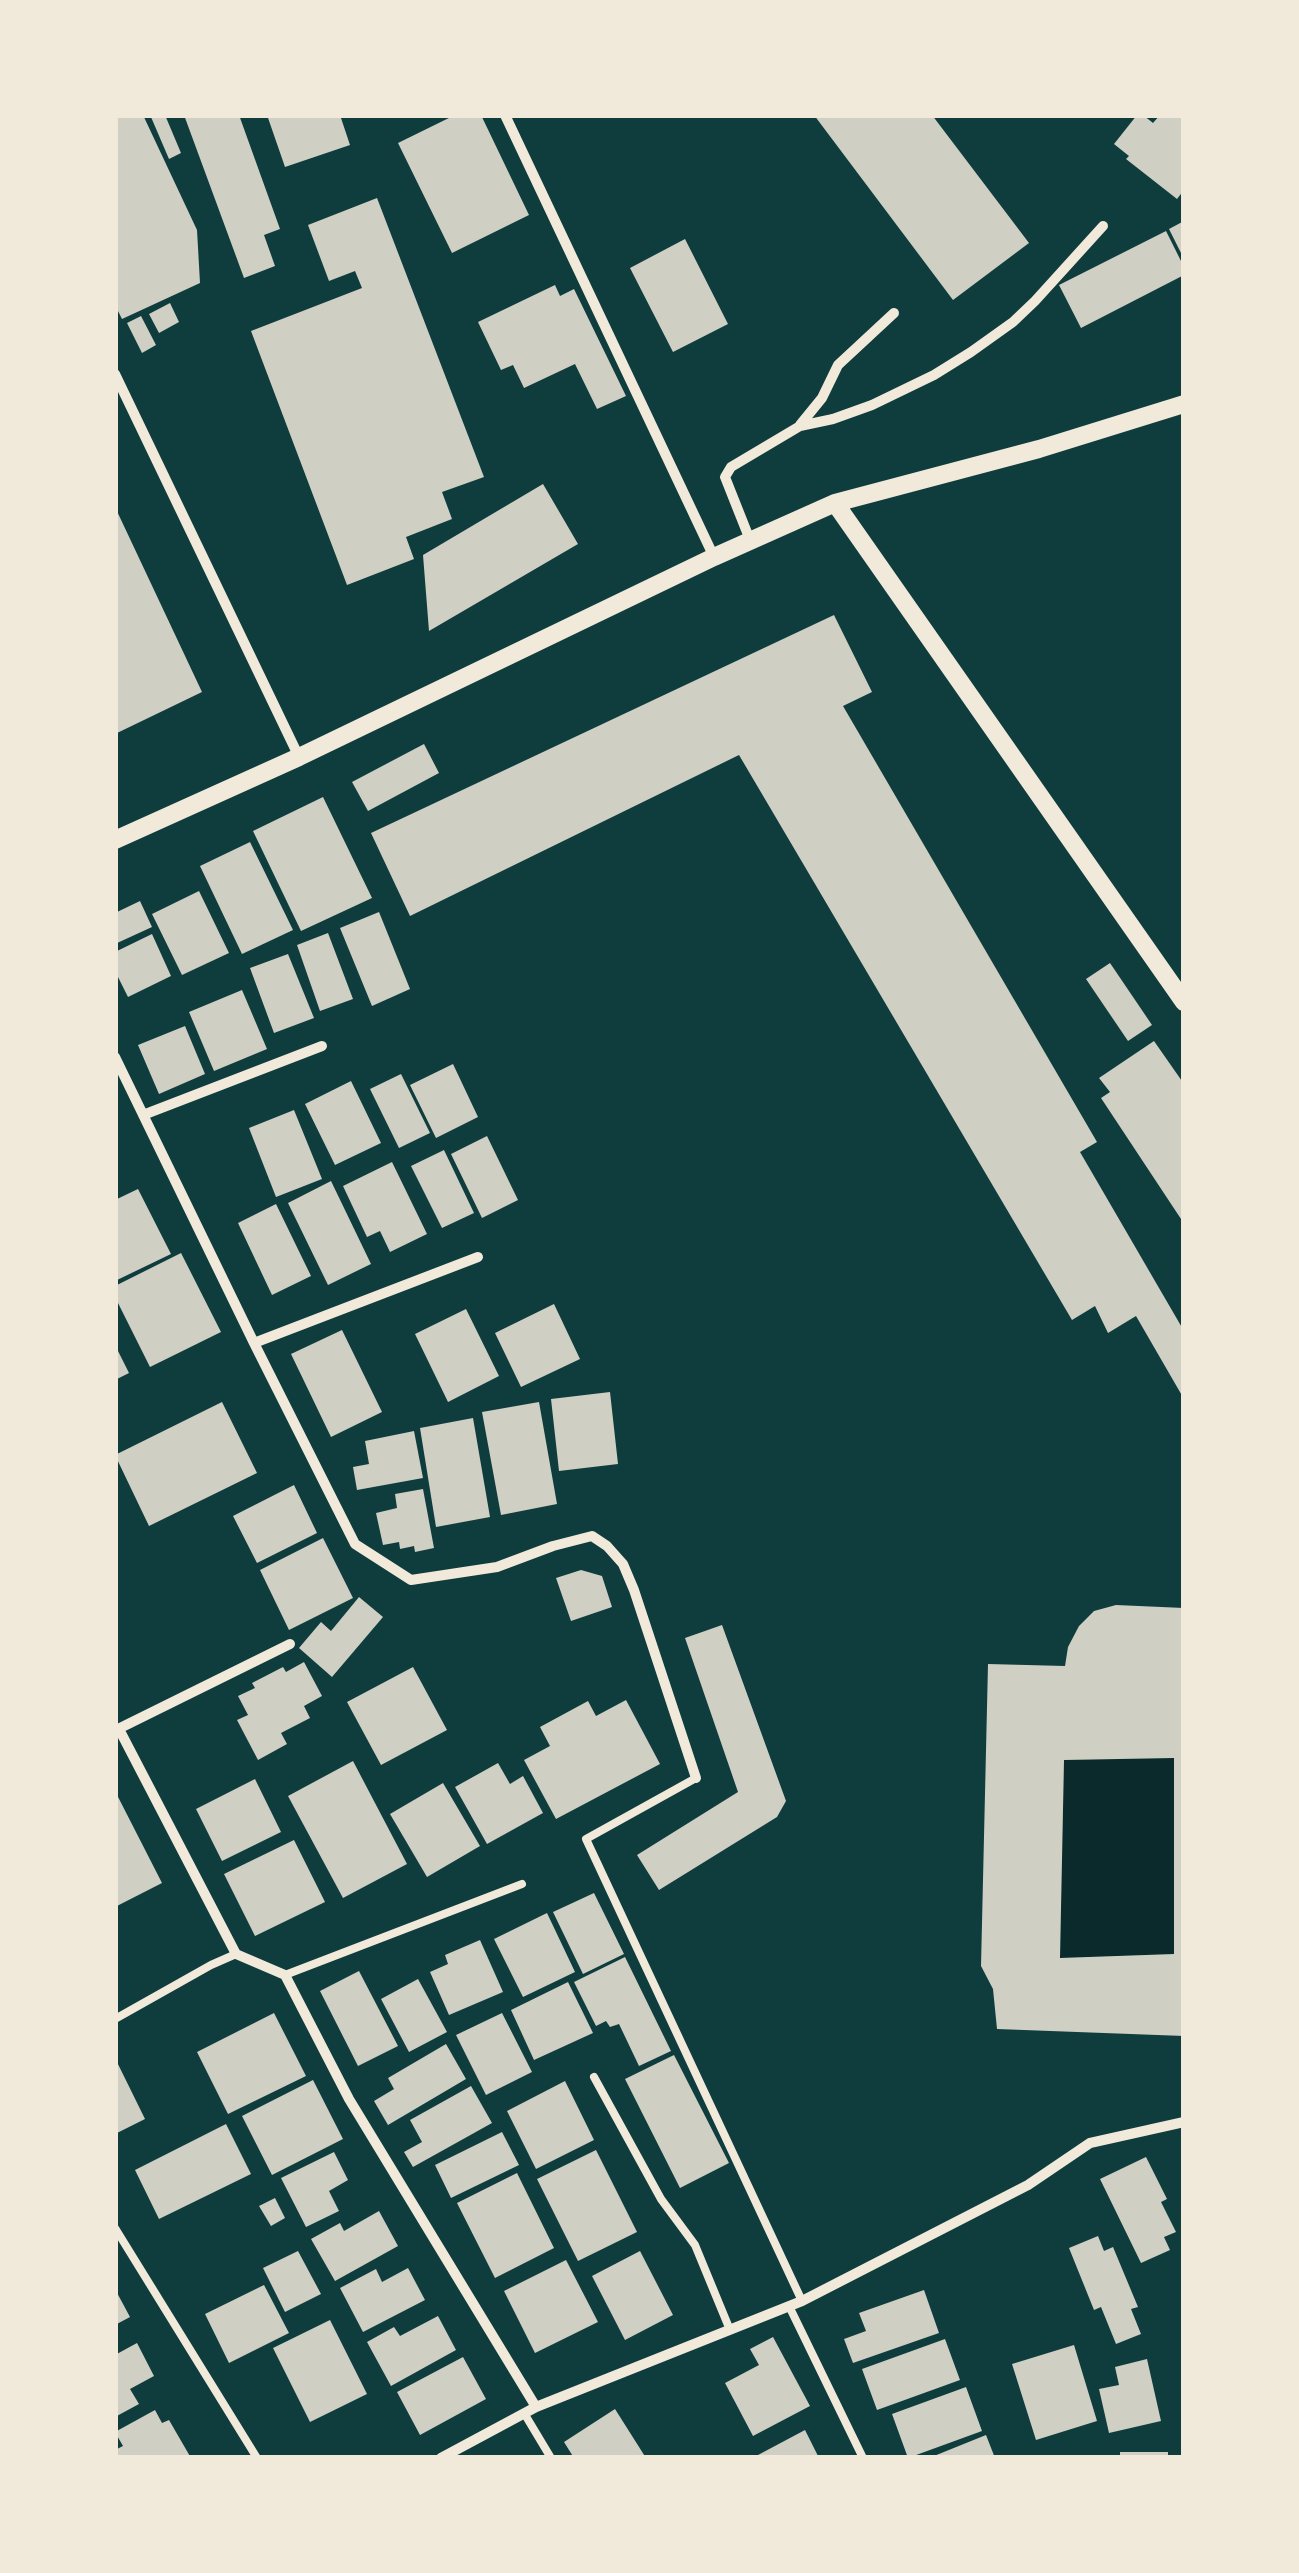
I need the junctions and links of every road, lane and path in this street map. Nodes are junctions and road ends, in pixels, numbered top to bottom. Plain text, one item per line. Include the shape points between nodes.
1 (505, 115) edge
2 (1103, 226) dead end
3 (894, 313) dead end
4 (115, 374) edge
5 (1184, 404) edge
6 (800, 426) junction
7 (836, 503) junction
8 (750, 540) junction
9 (714, 557) junction
10 (299, 757) junction
11 (115, 840) edge
12 (1184, 1002) edge
13 (322, 1046) dead end
14 (115, 1057) edge
15 (143, 1115) junction
16 (478, 1257) dead end
17 (254, 1344) junction
18 (290, 1644) dead end
19 (117, 1730) edge
20 (696, 1778) joint
21 (522, 1884) dead end
22 (236, 1954) junction
23 (285, 1975) junction
24 (115, 2018) edge
25 (594, 2077) dead end
26 (1184, 2122) edge
27 (115, 2228) edge
28 (802, 2301) junction
29 (789, 2306) junction
30 (730, 2330) junction
31 (536, 2406) junction
32 (524, 2413) junction
33 (257, 2458) edge
34 (442, 2458) edge
35 (551, 2458) edge
36 (863, 2458) edge

1 - 9 street
2 - 6 street via 1036,301 971,352 872,404
3 - 6 street via 838,365
4 - 10 street
5 - 7 street
6 - 8 street via 731,467 726,478
7 - 8 street
7 - 12 street
8 - 9 street
9 - 10 street
10 - 11 street
13 - 15 street
14 - 15 street
15 - 17 street
16 - 17 street
17 - 20 street via 356,1544 411,1580 497,1568 592,1536 607,1546 634,1590
18 - 19 street
19 - 22 street
20 - 28 lane via 586,1840
21 - 23 lane
22 - 23 street
22 - 24 lane
23 - 31 street via 349,2099
25 - 30 lane via 661,2199 695,2246
26 - 28 street via 1090,2143 1028,2184
27 - 33 lane
28 - 29 street
29 - 30 street
29 - 36 lane
30 - 31 street
31 - 32 street
32 - 34 street
32 - 35 lane

